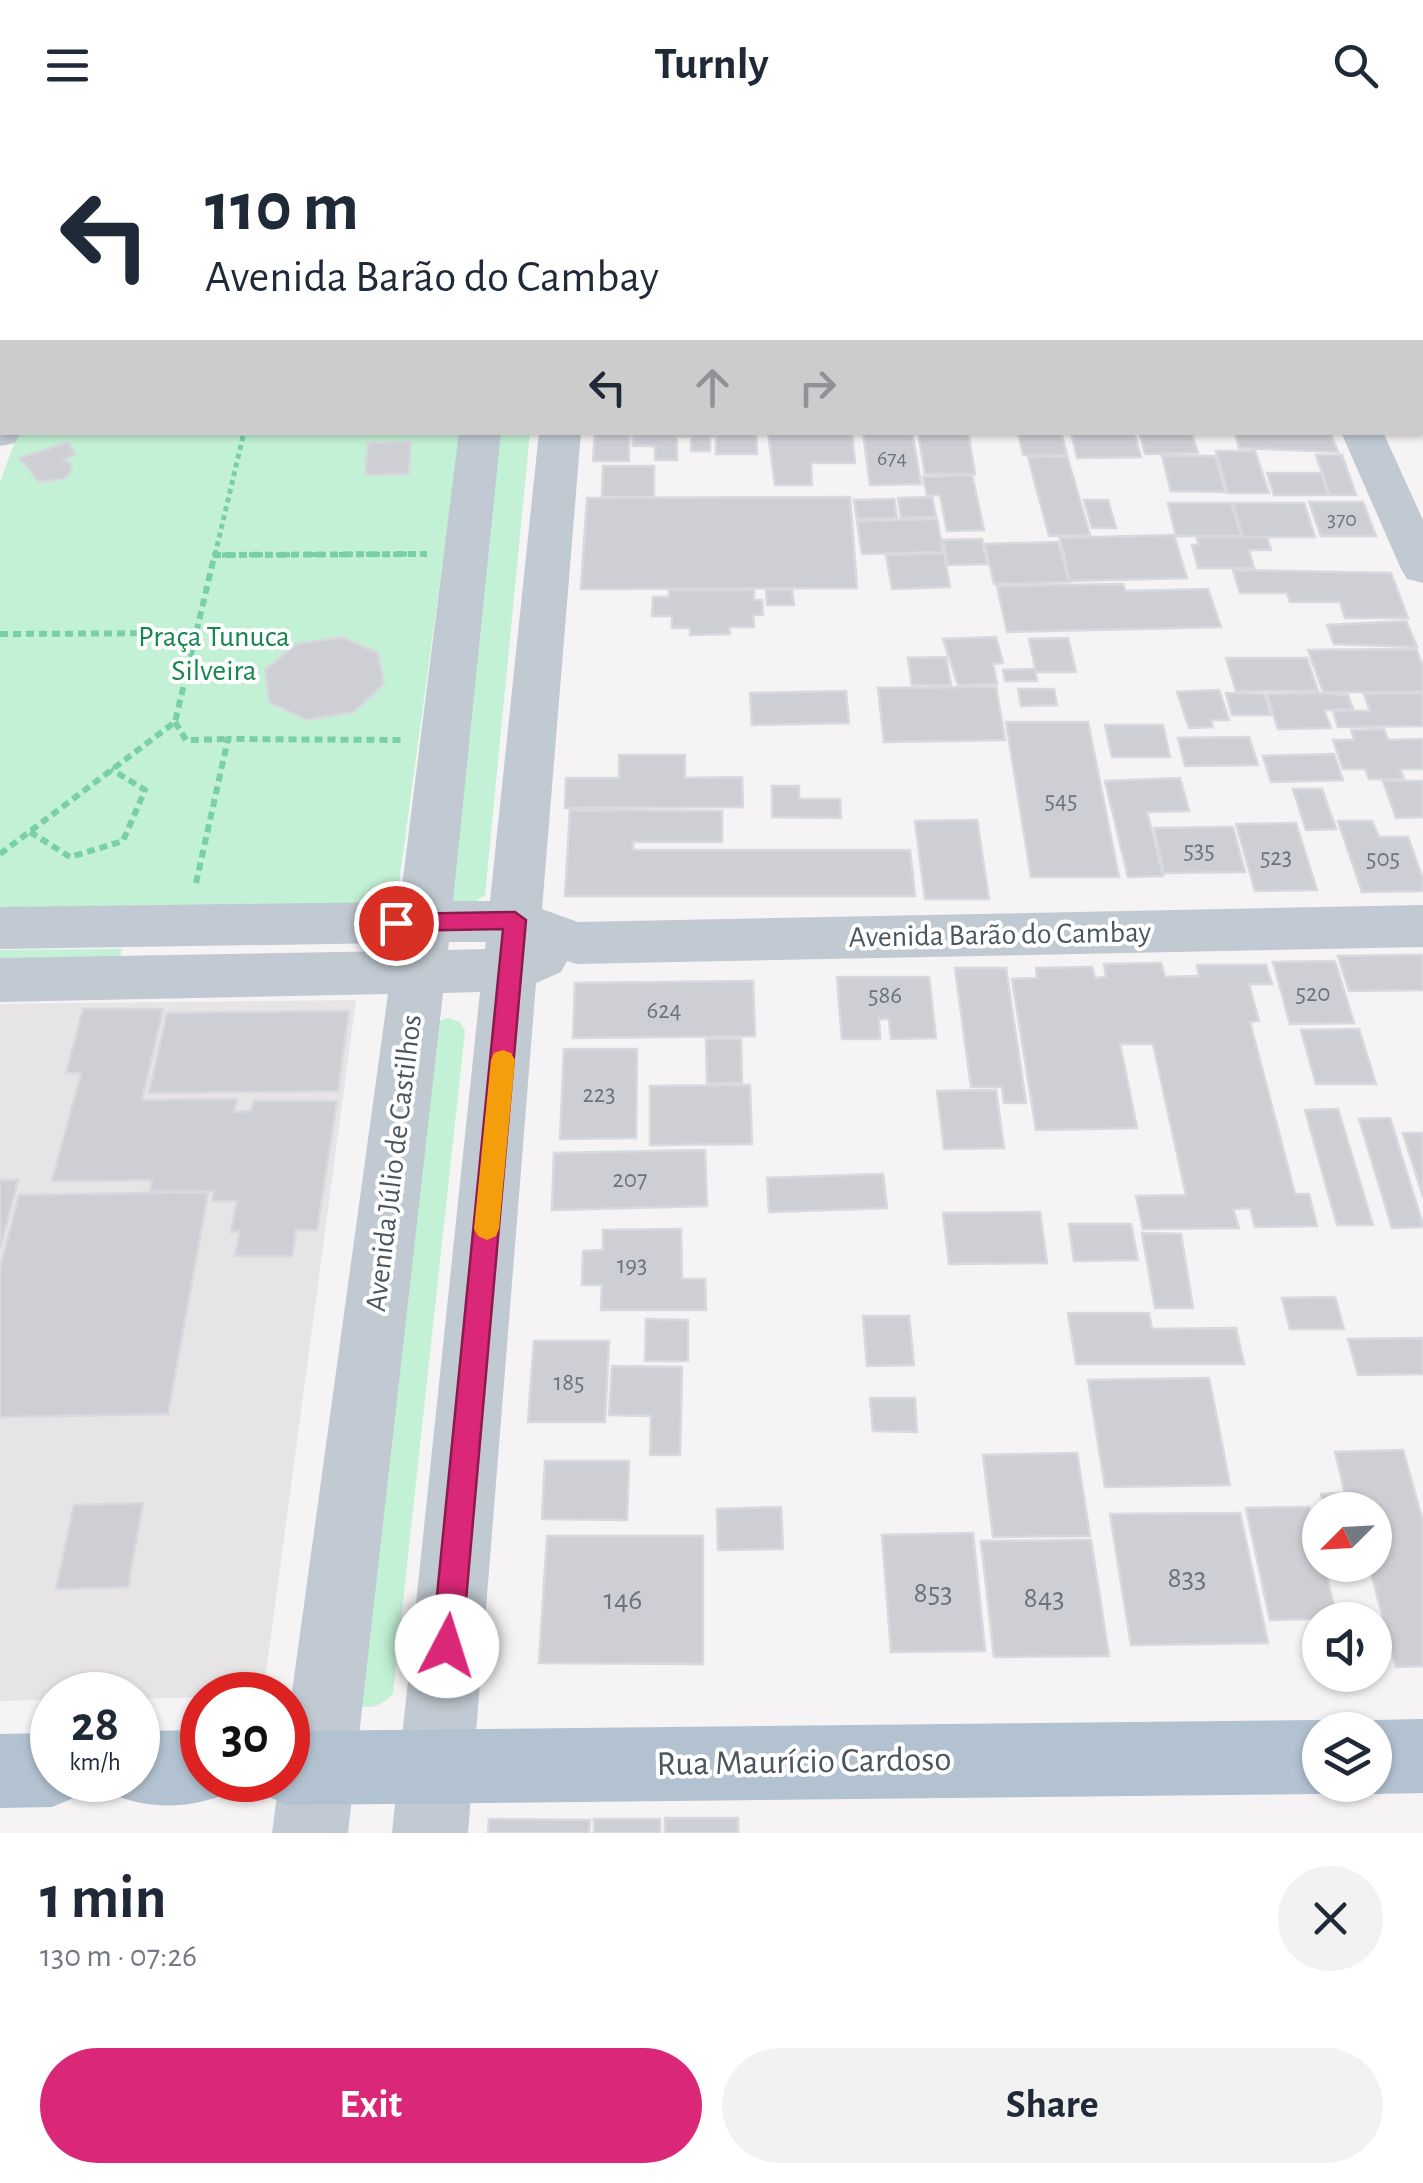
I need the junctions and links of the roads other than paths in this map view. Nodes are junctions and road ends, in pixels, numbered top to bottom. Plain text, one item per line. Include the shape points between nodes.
1 (480, 435) edge
2 (560, 435) edge
3 (1363, 435) edge
4 (1423, 569) edge
5 (1423, 926) edge
6 (0, 928) edge
7 (513, 945) junction
8 (420, 948) junction
9 (0, 980) edge
10 (310, 1753) edge
11 (1423, 1756) edge
12 (1392, 1757) edge
13 (1302, 1758) edge
14 (30, 1770) edge
15 (0, 1771) edge
16 (310, 1790) edge
17 (433, 1799) edge

1 - 8 street, Avenida Júlio de Castilhos
2 - 7 street
3 - 4 street
5 - 7 street, Avenida Barão do Cambay
6 - 8 street, Avenida Barão do Cambay
7 - 8 street, Avenida Barão do Cambay
7 - 17 street
8 - 9 street, Avenida Barão do Cambay
8 - 10 street, Avenida Júlio de Castilhos
11 - 12 main road
13 - 17 main road, Rua Maurício Cardoso
14 - 15 main road
16 - 17 main road, Rua Maurício Cardoso

